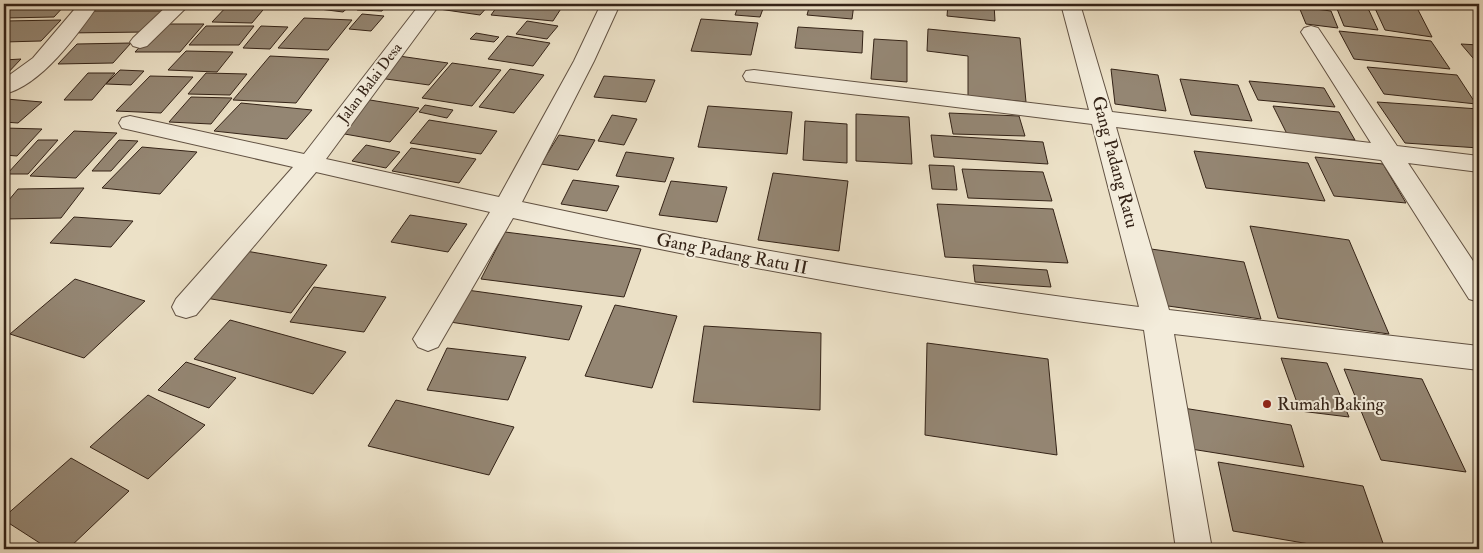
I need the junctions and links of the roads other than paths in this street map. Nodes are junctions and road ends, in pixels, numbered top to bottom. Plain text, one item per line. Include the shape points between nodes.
1 (89, 4) edge
2 (180, 4) edge
3 (430, 4) edge
4 (611, 4) edge
5 (1071, 4) edge
6 (1311, 32) dead end
7 (140, 42) dead end
8 (754, 76) dead end
9 (4, 88) edge
10 (1103, 117) junction
11 (130, 123) dead end
12 (1388, 153) junction
13 (311, 162) junction
14 (1479, 164) edge
15 (506, 208) junction
16 (1479, 292) edge
17 (186, 307) dead end
18 (1157, 320) junction
19 (428, 339) dead end
20 (1479, 358) edge
21 (1194, 549) edge

1 - 9 street via 38,64 20,81
2 - 7 street
3 - 13 street, Jalan Balai Desa
4 - 15 street
5 - 10 street, Gang Padang Ratu
6 - 12 street
8 - 10 street
10 - 12 street
10 - 18 street, Gang Padang Ratu
11 - 13 street, Gang Padang Ratu II
12 - 14 street
12 - 16 street
13 - 15 street, Gang Padang Ratu II
13 - 17 street, Jalan Balai Desa
15 - 18 street, Gang Padang Ratu II via 885,282
15 - 19 street
18 - 20 street, Gang Padang Ratu II
18 - 21 street, Gang Padang Ratu

